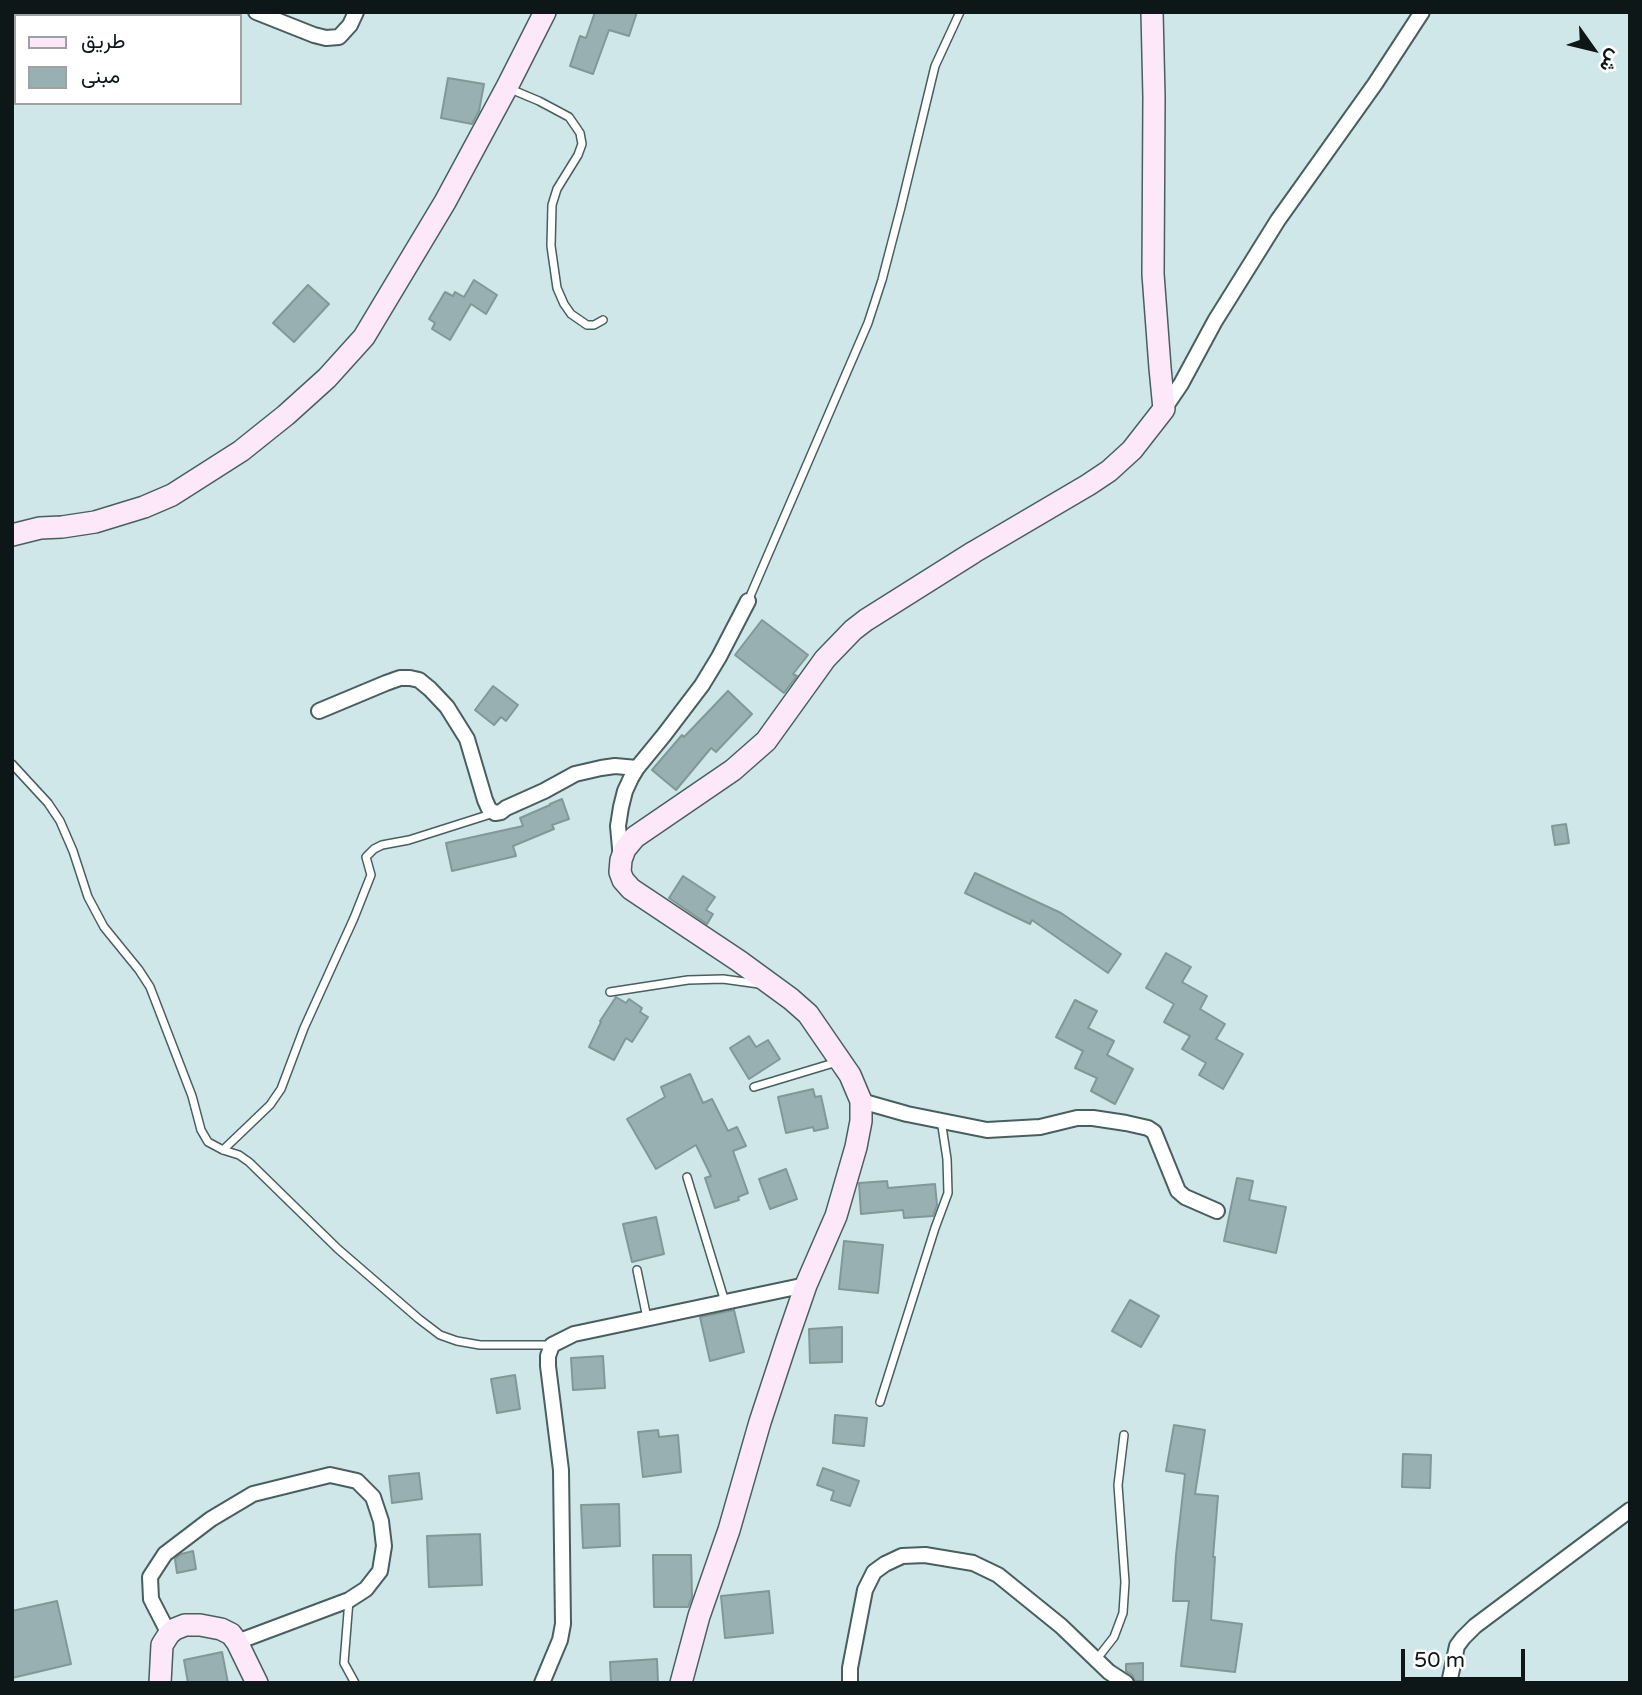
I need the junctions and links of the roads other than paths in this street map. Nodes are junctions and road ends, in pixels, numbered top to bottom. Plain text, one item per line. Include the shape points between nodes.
1 (257, 12) edge
2 (356, 12) edge
3 (545, 12) edge
4 (960, 12) edge
5 (1152, 12) edge
6 (1422, 12) edge
7 (507, 87) junction
8 (603, 320) dead end
9 (1164, 409) junction
10 (12, 535) edge
11 (748, 601) joint
12 (319, 711) dead end
13 (12, 764) edge
14 (636, 768) junction
15 (495, 813) junction
16 (621, 860) junction
17 (773, 986) junction
18 (611, 992) dead end
19 (841, 1060) junction
20 (754, 1087) dead end
21 (861, 1101) junction
22 (941, 1120) junction
23 (223, 1150) junction
24 (687, 1177) dead end
25 (1217, 1211) dead end
26 (637, 1270) dead end
27 (806, 1284) junction
28 (725, 1302) junction
29 (647, 1318) junction
30 (552, 1345) junction
31 (880, 1402) dead end
32 (1124, 1435) dead end
33 (1630, 1510) edge
34 (349, 1600) junction
35 (169, 1634) junction
36 (237, 1642) junction
37 (1096, 1660) junction
38 (1118, 1681) edge
39 (160, 1683) edge
40 (257, 1683) edge
41 (355, 1683) edge
42 (542, 1683) edge
43 (681, 1683) edge
44 (850, 1683) edge
45 (1450, 1683) edge

1 - 2 street via 326,38 339,37
3 - 7 street
4 - 11 lane via 934,66 868,323
5 - 9 street via 1153,274
6 - 9 street via 1278,220
7 - 8 lane via 569,117 580,133 578,155 552,205 551,246 557,288 571,314 587,325
7 - 10 street via 364,337 327,378 241,450 172,495 95,522
9 - 16 street via 1109,471 866,620 825,659 766,741 733,771 635,837
11 - 14 street via 702,685
12 - 15 street via 400,678 419,680 447,707 467,739 485,800
13 - 23 lane via 60,821 104,928 149,988 201,1130 208,1142
14 - 15 street via 615,766 575,774
14 - 16 street via 621,807
15 - 23 lane via 382,845 366,857 371,875 281,1089
16 - 17 street via 620,872 631,890
17 - 18 lane via 688,980
17 - 19 street via 808,1014
19 - 20 lane
19 - 21 street
21 - 22 street
21 - 27 street via 856,1147 836,1216
22 - 25 street via 987,1130 1040,1127 1077,1118 1148,1128 1154,1132 1178,1191
22 - 31 lane via 948,1194
23 - 30 lane via 249,1162 338,1250 440,1335 480,1345
24 - 28 lane
26 - 29 lane
27 - 28 street
27 - 43 street
28 - 29 street
29 - 30 street via 574,1334
30 - 42 street via 548,1366 561,1470 563,1624
32 - 37 lane via 1118,1485 1123,1613 1114,1637
33 - 45 street via 1463,1637
34 - 35 street via 366,1589 380,1571 381,1521 373,1497 357,1481 330,1475 253,1494 165,1554 150,1577 151,1599
34 - 36 street
34 - 41 lane via 344,1663
35 - 36 street via 185,1625 200,1625 221,1629
35 - 39 street via 162,1645
36 - 40 street
37 - 38 street
37 - 44 street via 998,1575 951,1558 902,1556 874,1572 865,1590

